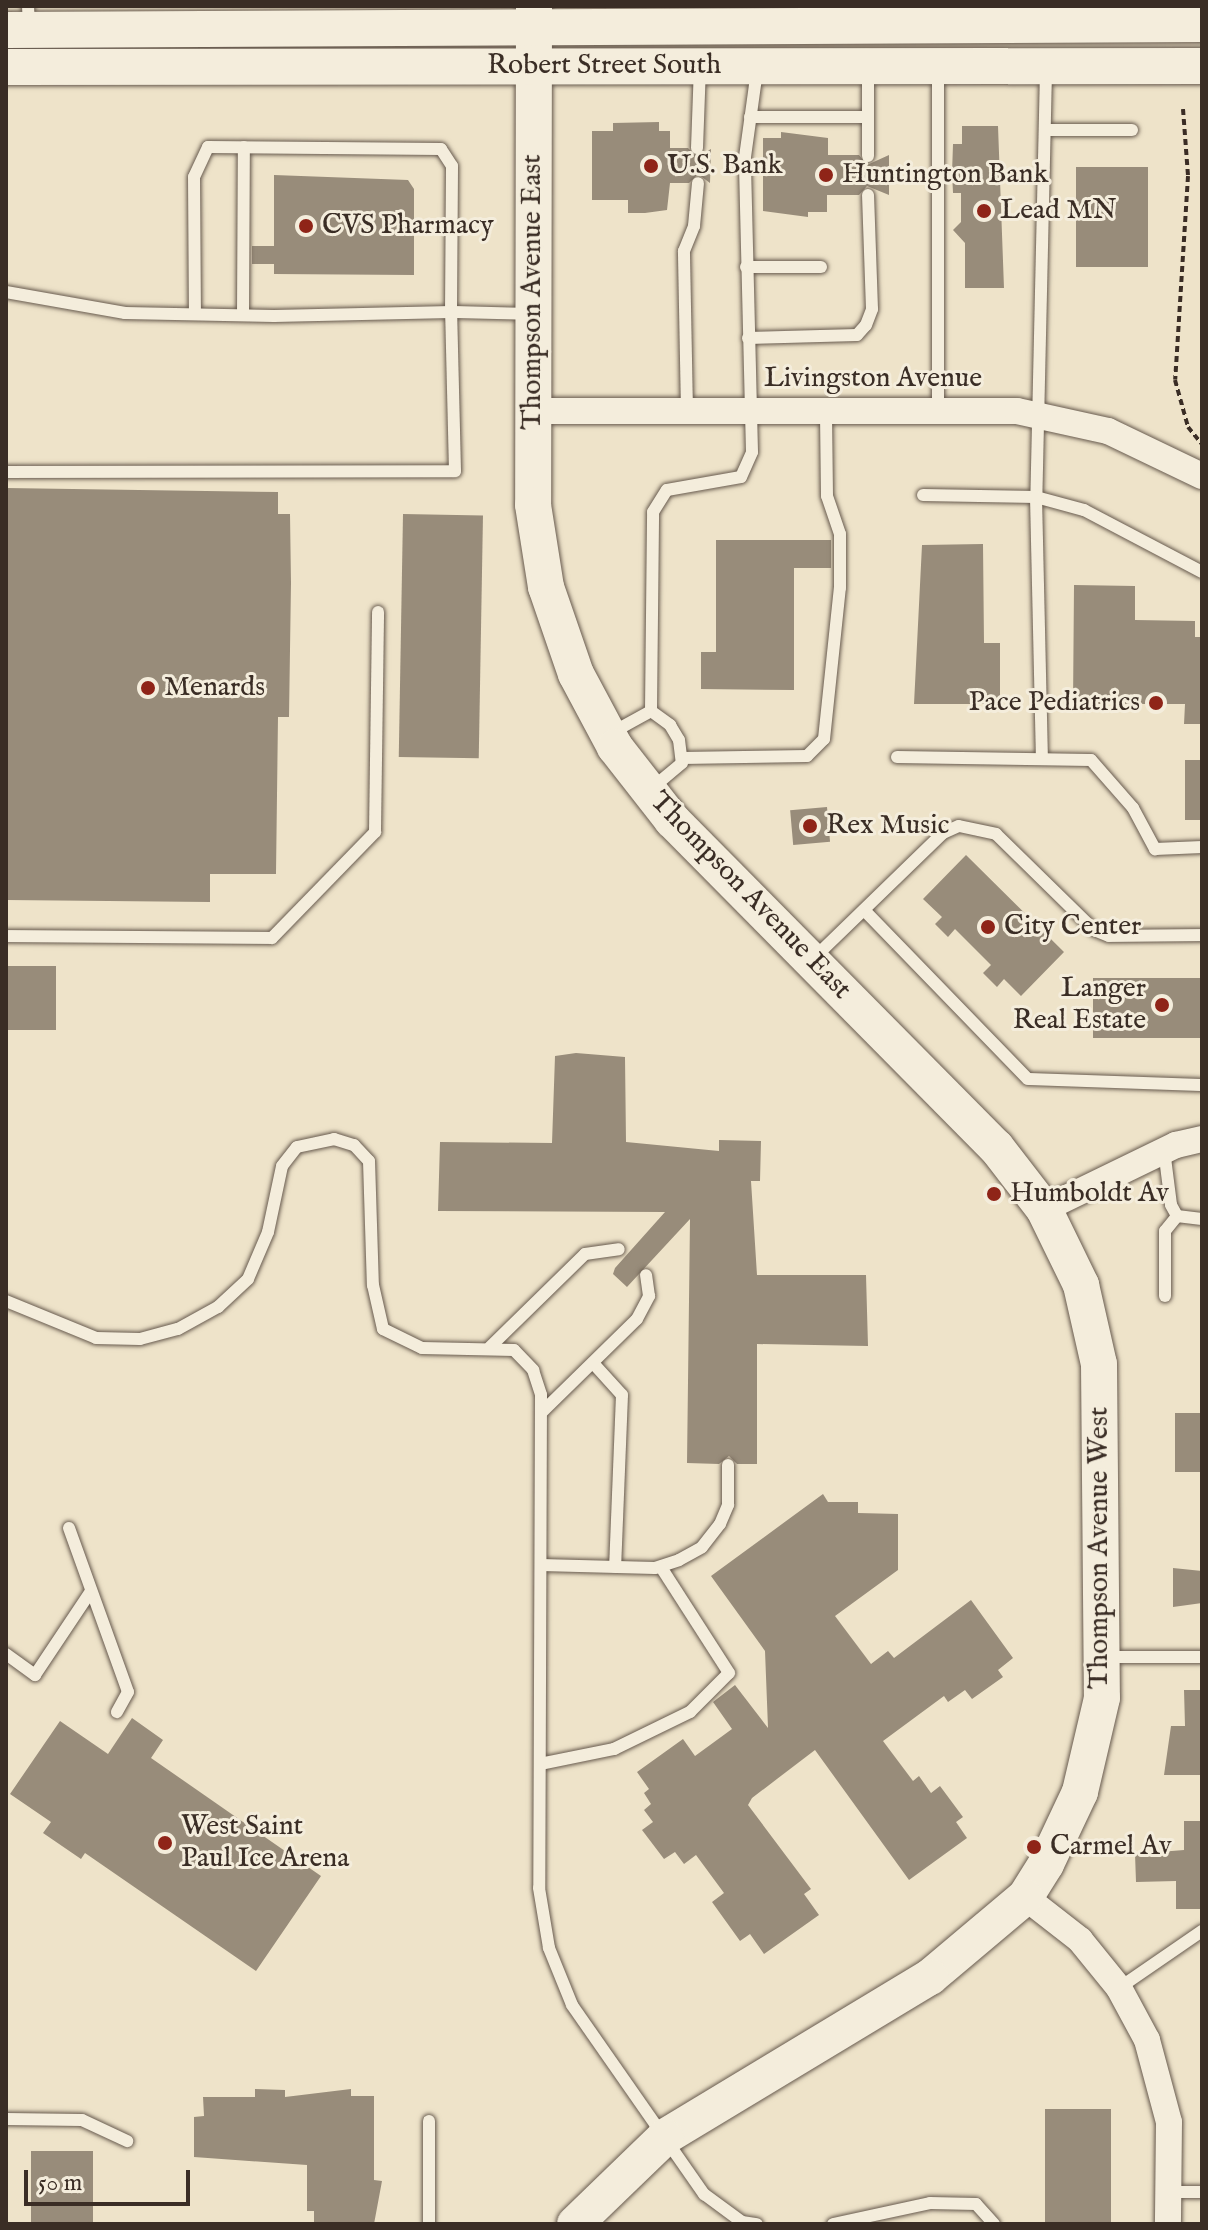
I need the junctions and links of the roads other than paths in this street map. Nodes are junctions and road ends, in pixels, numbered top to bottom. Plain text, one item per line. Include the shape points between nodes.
1 (1113, 15) edge
2 (534, 16) edge
3 (892, 16) edge
4 (21, 22) edge
5 (1202, 24) edge
6 (533, 66) junction
7 (700, 66) junction
8 (757, 66) junction
9 (868, 66) junction
10 (938, 66) junction
11 (1046, 66) junction
12 (1202, 66) edge
13 (6, 67) edge
14 (750, 117) junction
15 (867, 117) junction
16 (1046, 130) junction
17 (1132, 130) dead end
18 (244, 147) junction
19 (697, 148) dead end
20 (868, 156) dead end
21 (698, 183) dead end
22 (868, 195) dead end
23 (746, 267) junction
24 (821, 267) dead end
25 (6, 292) edge
26 (451, 312) junction
27 (195, 314) junction
28 (532, 314) junction
29 (243, 315) junction
30 (748, 338) junction
31 (531, 411) junction
32 (687, 411) junction
33 (751, 411) junction
34 (826, 411) junction
35 (938, 411) junction
36 (1042, 416) junction
37 (6, 472) edge
38 (1202, 476) edge
39 (923, 495) dead end
40 (1036, 497) junction
41 (1202, 572) edge
42 (378, 612) dead end
43 (651, 711) junction
44 (609, 735) junction
45 (897, 757) dead end
46 (682, 758) junction
47 (1042, 758) junction
48 (649, 791) junction
49 (1202, 847) edge
50 (864, 910) junction
51 (1202, 935) edge
52 (6, 936) edge
53 (811, 961) junction
54 (1202, 1085) edge
55 (1202, 1139) edge
56 (1164, 1150) junction
57 (1044, 1209) junction
58 (1177, 1216) junction
59 (1202, 1219) edge
60 (619, 1249) dead end
61 (646, 1275) dead end
62 (1165, 1296) dead end
63 (6, 1301) edge
64 (490, 1347) junction
65 (593, 1363) junction
66 (541, 1413) junction
67 (728, 1465) dead end
68 (69, 1528) dead end
69 (541, 1565) junction
70 (615, 1567) junction
71 (661, 1567) junction
72 (91, 1591) junction
73 (6, 1654) edge
74 (1104, 1657) junction
75 (1202, 1657) edge
76 (117, 1712) dead end
77 (540, 1764) junction
78 (1025, 1897) junction
79 (1202, 1931) edge
80 (1119, 1988) junction
81 (6, 2119) edge
82 (429, 2121) dead end
83 (665, 2137) junction
84 (127, 2141) dead end
85 (1168, 2192) junction
86 (1202, 2192) edge
87 (429, 2224) edge
88 (575, 2224) edge
89 (757, 2224) edge
90 (833, 2224) edge
91 (994, 2224) edge
92 (1168, 2224) edge

1 - 3 street, Robert Street South
1 - 5 street, Robert Street South
2 - 3 street, Robert Street South
2 - 4 street, Robert Street South
2 - 6 street, Thompson Avenue East
6 - 7 street, Robert Street South
6 - 13 street, Robert Street South
6 - 28 street, Thompson Avenue East
7 - 8 street, Robert Street South
7 - 19 lane
8 - 9 street, Robert Street South
8 - 14 lane
9 - 10 street, Robert Street South
9 - 15 lane
10 - 11 street, Robert Street South
10 - 35 lane
11 - 12 street, Robert Street South
11 - 16 lane
14 - 15 lane
14 - 23 lane
15 - 20 lane
16 - 17 lane
16 - 36 lane
18 - 26 lane via 441,149 452,166
18 - 27 lane via 208,147 196,163
18 - 29 lane
21 - 32 lane via 694,226 684,251
22 - 30 lane via 872,309 866,325 857,335
23 - 24 lane
23 - 30 lane
25 - 27 lane via 125,313
26 - 28 lane
26 - 29 lane
26 - 37 lane via 455,471
27 - 29 lane
28 - 31 street, Thompson Avenue East
30 - 33 lane
31 - 32 street, Livingston Avenue
31 - 44 street, Thompson Avenue East via 533,505 546,587 576,674
32 - 33 street, Livingston Avenue
33 - 34 street, Livingston Avenue
33 - 43 lane via 752,452 741,477 667,490 653,512
34 - 35 street, Livingston Avenue
34 - 46 lane via 827,496 840,534 824,739 816,751
35 - 36 street, Livingston Avenue
36 - 38 street, Livingston Avenue via 1108,431
36 - 40 lane
39 - 40 lane
40 - 41 lane via 1084,510
40 - 47 lane
42 - 52 lane via 375,832 272,938
43 - 44 lane
43 - 46 lane via 670,725
44 - 48 street, Thompson Avenue East
45 - 47 lane
46 - 48 lane
47 - 49 lane via 1091,760 1133,808 1155,849
48 - 53 street, Thompson Avenue East
50 - 51 lane via 943,833 977,826 996,834 1094,930 1109,936
50 - 53 lane
50 - 54 lane via 1028,1079
53 - 57 street, Thompson Avenue East via 996,1147
55 - 56 street
56 - 57 street
56 - 58 lane
57 - 74 street, Thompson Avenue West via 1081,1285 1099,1364
58 - 59 lane
58 - 62 lane via 1165,1231
60 - 64 lane via 585,1254
61 - 65 lane via 649,1296 637,1319
63 - 64 lane via 96,1338 140,1339 178,1329 218,1307 248,1279 268,1232 282,1166 297,1147 334,1139 354,1145 369,1161 373,1285 383,1329 422,1348
64 - 66 lane via 514,1350 533,1370
65 - 66 lane
65 - 70 lane via 622,1395
66 - 69 lane
67 - 71 lane via 728,1505 720,1524 702,1547
68 - 72 lane
69 - 70 lane
69 - 77 lane
70 - 71 lane
71 - 77 lane via 729,1673 690,1712 639,1737 614,1749
72 - 73 lane via 35,1675
72 - 76 lane via 128,1692
74 - 75 lane
74 - 78 street, Thompson Avenue West via 1102,1698 1080,1792
77 - 83 lane via 539,1888 549,1948 572,2005
78 - 80 street via 1080,1940
78 - 83 street, Thompson Avenue West via 930,1977
79 - 80 lane
80 - 85 street via 1160,2076 1169,2122
81 - 84 lane via 82,2120
82 - 87 lane
83 - 88 street, Thompson Avenue West
83 - 89 lane via 718,2209
85 - 86 lane
85 - 92 street
90 - 91 lane via 930,2203 976,2204

